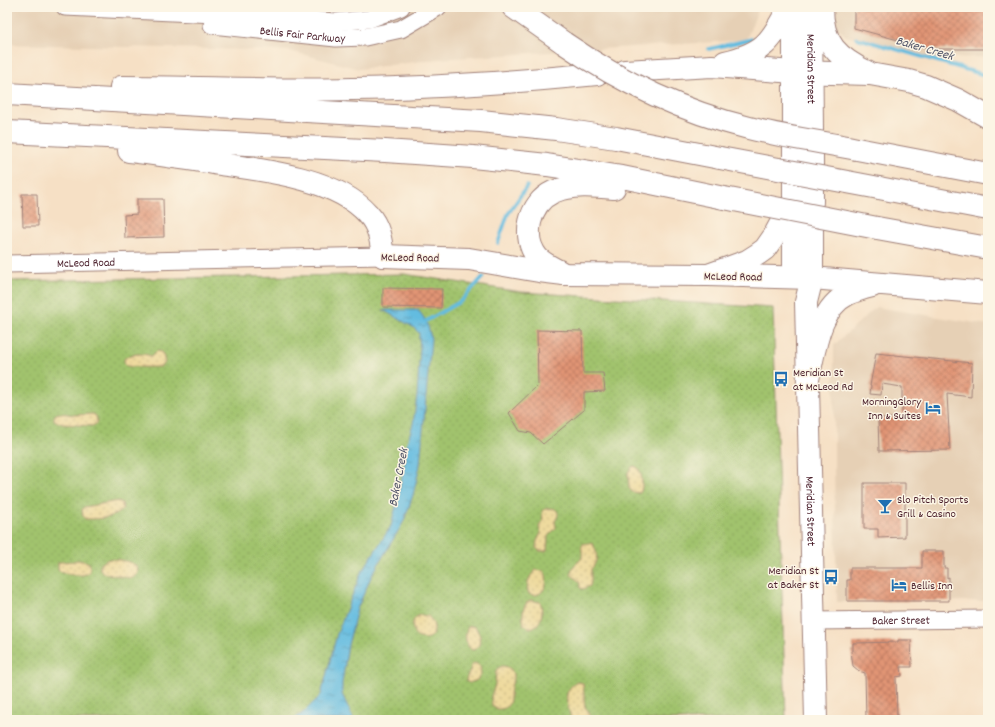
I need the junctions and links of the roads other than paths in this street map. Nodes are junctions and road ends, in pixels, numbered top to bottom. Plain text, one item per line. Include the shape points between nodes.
1 (65, 7) edge
2 (401, 7) edge
3 (438, 7) edge
4 (513, 7) edge
5 (789, 7) edge
6 (794, 7) edge
7 (811, 7) edge
8 (822, 7) edge
9 (161, 13) junction
10 (712, 66) junction
11 (625, 71) dead end
12 (803, 72) junction
13 (597, 74) dead end
14 (870, 74) junction
15 (7, 86) edge
16 (7, 94) edge
17 (988, 117) edge
18 (7, 132) edge
19 (7, 137) edge
20 (802, 168) dead end
21 (988, 174) edge
22 (724, 198) junction
23 (988, 209) edge
24 (988, 248) edge
25 (383, 256) junction
26 (7, 264) edge
27 (564, 274) junction
28 (708, 275) junction
29 (803, 277) junction
30 (882, 283) junction
31 (988, 293) edge
32 (808, 379) junction
33 (988, 619) edge
34 (813, 621) junction
35 (816, 720) edge

1 - 9 street, Bellis Fair Parkway
2 - 9 street, Bellis Fair Parkway via 369,18 335,22 258,16
3 - 9 street, Bellis Fair Parkway via 401,29 365,37 336,38 209,25
4 - 21 main road, bridge via 596,64 631,84 690,110 750,128
5 - 10 main road via 777,30 761,48 741,58
6 - 12 main road, Meridian Street
7 - 12 main road, Meridian Street
8 - 14 main road via 828,39 833,47 845,60
10 - 11 main road
10 - 12 main road
12 - 14 main road
12 - 20 main road, Meridian Street
13 - 15 main road via 445,86 350,90
14 - 17 main road via 926,86
16 - 23 main road, bridge via 481,120 616,138
18 - 22 main road via 473,157 547,164 615,175
19 - 25 main road via 142,152 308,180 344,196 368,213 379,232
22 - 24 main road, bridge
22 - 27 main road via 585,186 564,188 552,193 536,207 529,227 529,238 538,258
25 - 26 street, McLeod Road
25 - 27 main road, McLeod Road via 469,259
27 - 28 main road, McLeod Road
28 - 29 main road, McLeod Road
28 - 29 main road, Meridian Street via 748,261 765,249 774,236 796,226
29 - 30 main road, McLeod Road
29 - 32 main road, Meridian Street
30 - 31 main road, McLeod Road
30 - 32 main road via 847,294 832,308 820,330
32 - 34 main road, Meridian Street
33 - 34 street, Baker Street
34 - 35 main road, Meridian Street

